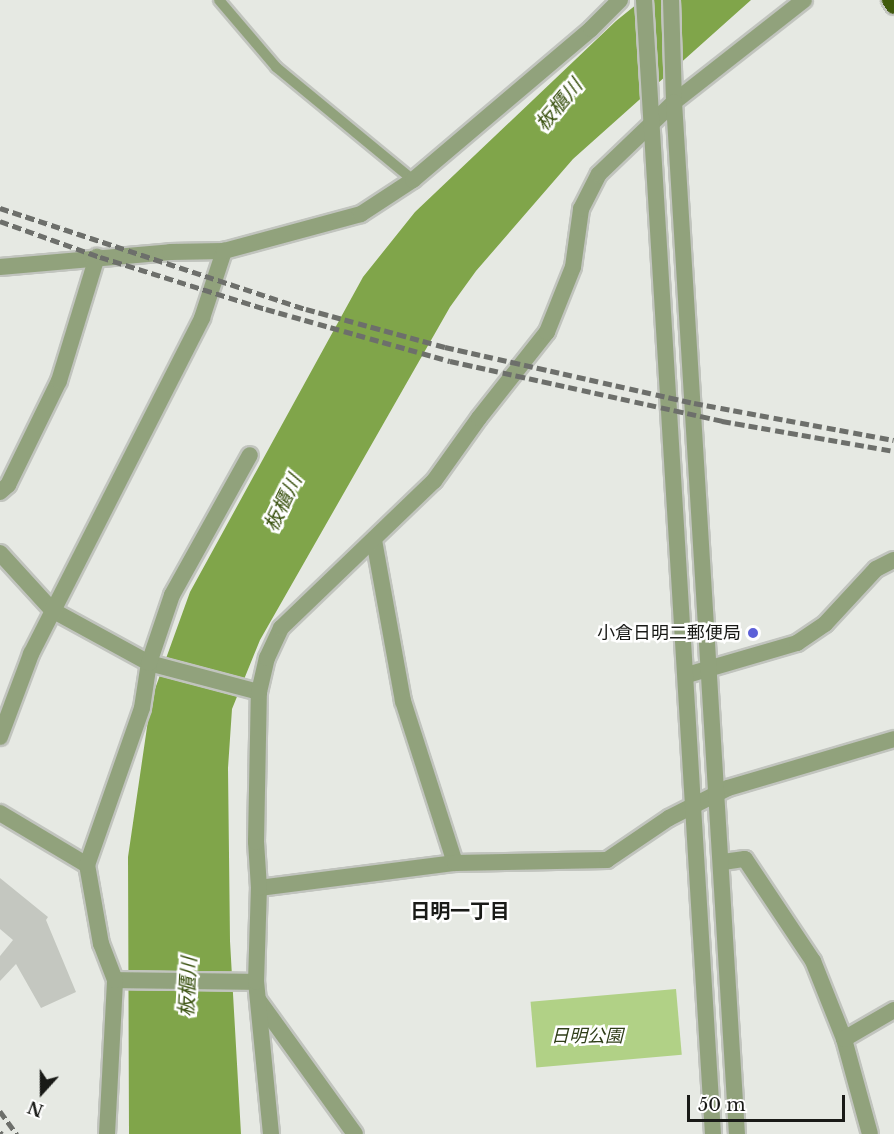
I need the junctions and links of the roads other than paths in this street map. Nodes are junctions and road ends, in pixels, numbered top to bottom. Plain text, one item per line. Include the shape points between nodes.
1 (219, 0) edge
2 (620, 0) edge
3 (644, 0) edge
4 (671, 0) edge
5 (804, 0) edge
6 (890, 0) edge
7 (894, 6) edge
8 (674, 102) junction
9 (650, 123) junction
10 (413, 180) junction
11 (224, 251) junction
12 (97, 257) junction
13 (0, 267) edge
14 (250, 455) dead end
15 (0, 492) edge
16 (374, 540) junction
17 (0, 553) edge
18 (894, 560) edge
19 (52, 610) junction
20 (153, 663) junction
21 (709, 668) junction
22 (687, 675) junction
23 (0, 689) edge
24 (259, 692) junction
25 (14, 700) junction
26 (0, 737) edge
27 (894, 739) edge
28 (718, 794) junction
29 (695, 807) junction
30 (0, 813) edge
31 (723, 862) junction
32 (455, 863) junction
33 (87, 865) junction
34 (259, 888) junction
35 (121, 980) junction
36 (257, 990) junction
37 (894, 1010) edge
38 (844, 1039) junction
39 (107, 1134) edge
40 (271, 1134) edge
41 (355, 1134) edge
42 (713, 1134) edge
43 (737, 1134) edge
44 (870, 1134) edge

1 - 10 lane via 276,67
2 - 10 street
3 - 9 street
4 - 8 street
5 - 8 street
6 - 7 highway
8 - 9 street
8 - 21 street
9 - 16 street via 599,174 581,209 573,267 547,332 434,481
9 - 22 street
10 - 11 street via 361,214
11 - 12 street
11 - 19 street via 202,318
12 - 13 street
12 - 15 street via 59,381 8,485
14 - 20 street via 172,595
16 - 24 street via 280,628
16 - 32 street via 403,701
17 - 19 street
18 - 21 street via 876,570 825,624 797,643
19 - 20 street
19 - 25 street
20 - 24 street
20 - 33 street via 142,708
21 - 22 street
21 - 28 street
22 - 29 street
23 - 25 street
24 - 34 street
25 - 26 street
27 - 28 street
28 - 29 street
28 - 31 street
29 - 32 street via 669,818 607,860
29 - 42 street
30 - 33 street
31 - 38 street via 745,859 789,921 813,961
31 - 43 street
32 - 34 street
33 - 35 street via 101,945
34 - 36 street
35 - 36 street via 238,983
35 - 39 street
36 - 40 street
36 - 41 street
37 - 38 street
38 - 44 street

